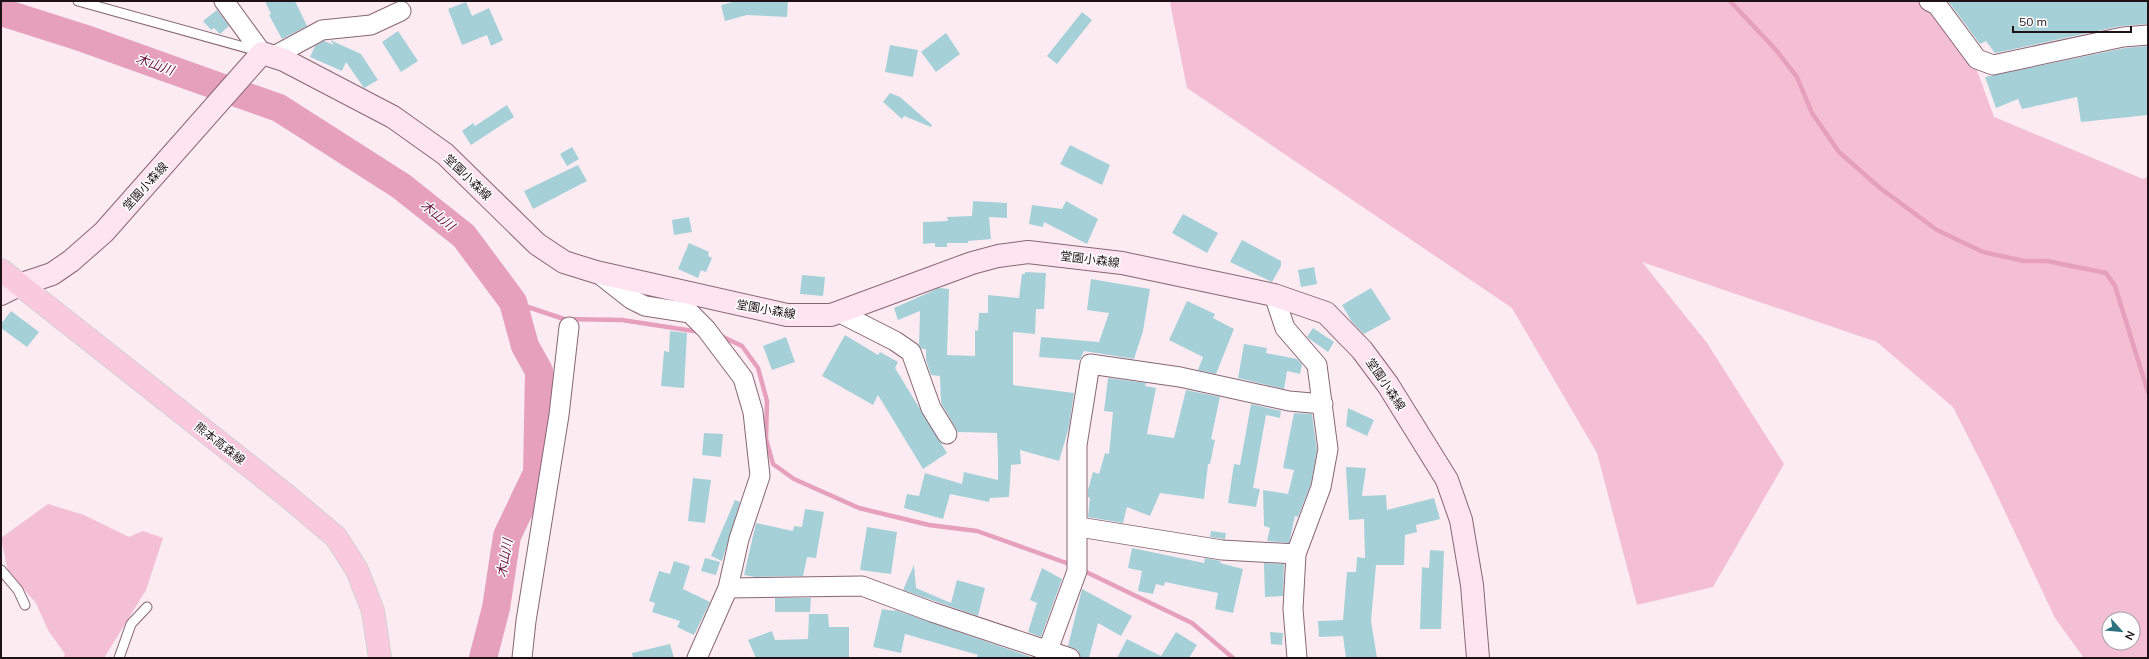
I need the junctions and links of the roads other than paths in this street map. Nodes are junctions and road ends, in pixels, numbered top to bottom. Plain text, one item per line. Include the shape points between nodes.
1 (78, 1) edge
2 (224, 1) edge
3 (1929, 1) edge
4 (401, 11) dead end
5 (2148, 35) edge
6 (268, 54) junction
7 (1, 270) edge
8 (596, 272) junction
9 (10, 289) edge
10 (1274, 295) junction
11 (838, 312) junction
12 (569, 327) dead end
13 (1323, 404) junction
14 (947, 434) dead end
15 (1078, 527) junction
16 (1296, 554) junction
17 (1, 570) edge
18 (728, 588) junction
19 (25, 605) dead end
20 (147, 607) dead end
21 (1047, 654) edge
22 (119, 658) edge
23 (380, 658) edge
24 (522, 658) edge
25 (697, 658) edge
26 (1070, 658) edge
27 (1297, 658) edge
28 (1478, 658) edge

1 - 6 lane
2 - 6 street
3 - 5 street via 1937,5 1977,59 1992,65 2123,37
4 - 6 street via 371,25 322,30
6 - 8 main road, 堂園小森線 via 393,117 445,154 537,244 564,262
6 - 9 main road, 堂園小森線 via 236,82 204,121 98,237 72,261 52,274
7 - 9 main road, 熊本高森線
8 - 11 main road, 堂園小森線 via 787,315 830,315
8 - 18 street via 631,299 645,306 690,312 743,378 753,412 760,476 739,539
9 - 23 main road, 熊本高森線 via 286,495 336,537 357,570 373,611
10 - 11 main road, 堂園小森線 via 1122,263 1028,252 972,263
10 - 13 street via 1285,328 1317,365
10 - 28 main road, 堂園小森線 via 1326,313 1341,327 1388,385 1447,480 1461,520 1472,585
11 - 14 street via 911,352 932,408
12 - 24 street via 559,415
13 - 15 street via 1289,401 1180,377 1090,364 1078,445
13 - 16 street via 1328,449 1323,479
15 - 16 street via 1222,550
15 - 21 street via 1077,571
16 - 27 street via 1293,609
17 - 19 lane via 18,590
18 - 21 street via 862,586
18 - 25 street
20 - 22 lane via 131,624
21 - 26 street

